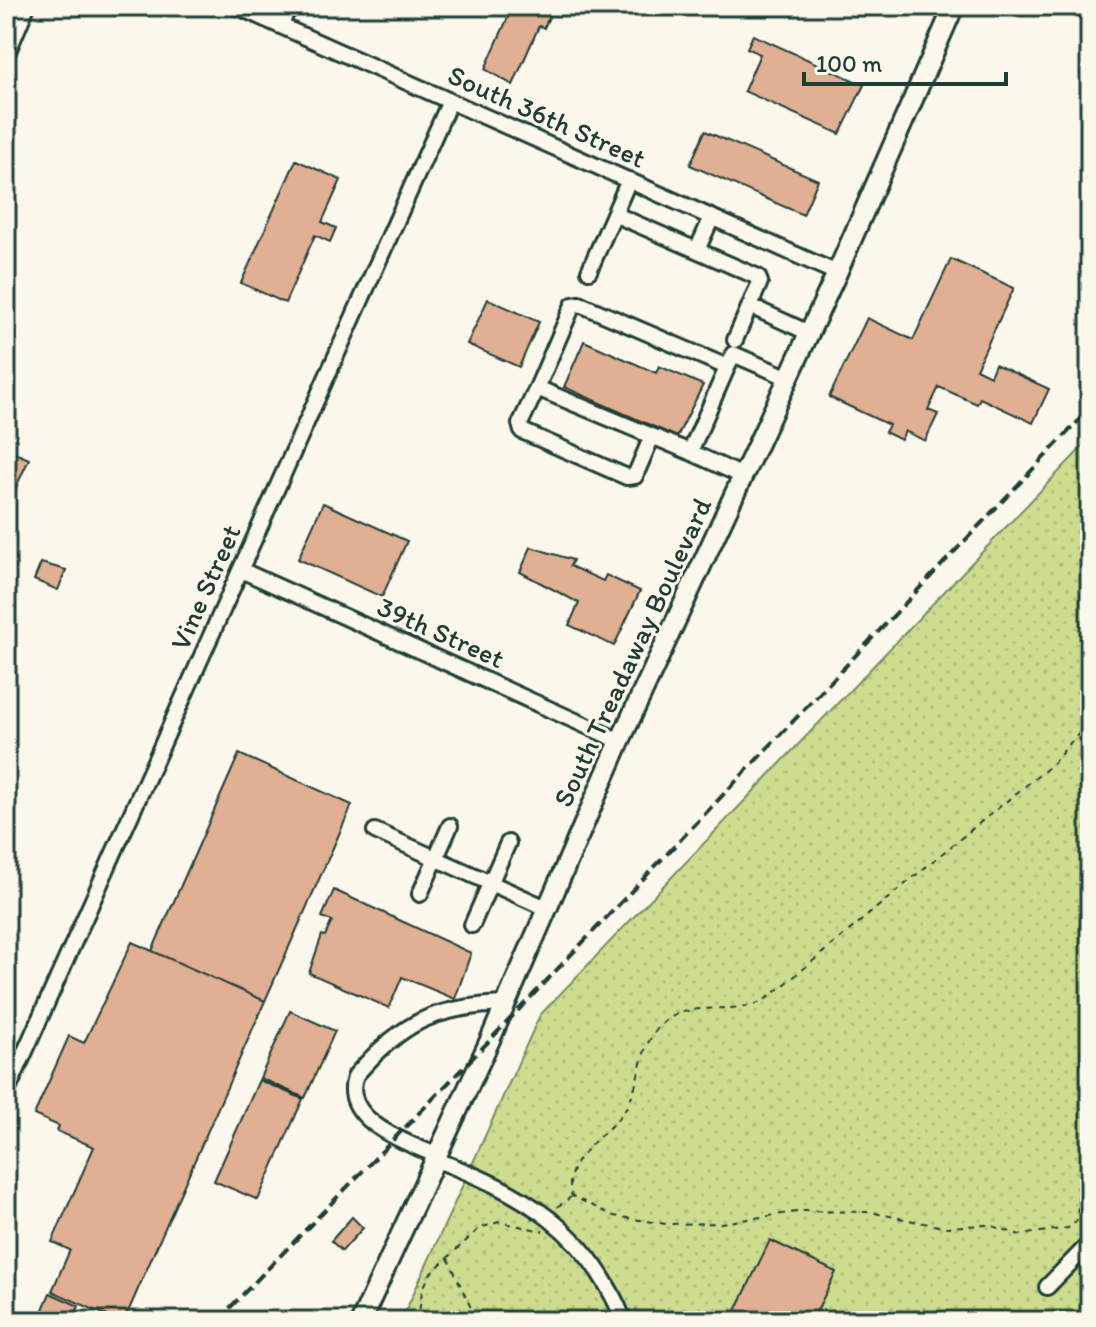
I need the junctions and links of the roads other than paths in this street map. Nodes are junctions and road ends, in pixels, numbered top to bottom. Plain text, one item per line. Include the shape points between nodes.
1 (27, 6) edge
2 (236, 6) edge
3 (289, 6) edge
4 (954, 6) edge
5 (281, 25) junction
6 (6, 56) edge
7 (450, 101) junction
8 (629, 180) junction
9 (614, 214) junction
10 (712, 217) junction
11 (697, 250) junction
12 (589, 271) dead end
13 (837, 273) junction
14 (750, 306) junction
15 (809, 333) junction
16 (735, 340) dead end
17 (727, 367) junction
18 (789, 378) junction
19 (537, 388) junction
20 (652, 436) junction
21 (690, 452) junction
22 (743, 476) junction
23 (241, 570) junction
24 (620, 741) junction
25 (450, 826) dead end
26 (375, 831) dead end
27 (508, 843) dead end
28 (436, 858) junction
29 (491, 883) junction
30 (420, 894) dead end
31 (546, 908) junction
32 (472, 925) dead end
33 (504, 1004) junction
34 (6, 1094) edge
35 (435, 1157) junction
36 (1090, 1243) edge
37 (1047, 1287) dead end
38 (361, 1321) edge
39 (624, 1321) edge

1 - 6 street
2 - 5 street, South 36th Street
3 - 5 street
4 - 13 main road, South Treadaway Boulevard
5 - 7 street, South 36th Street
7 - 8 street, South 36th Street
7 - 23 street, Vine Street
8 - 9 street
8 - 10 street, South 36th Street
9 - 11 street
9 - 12 street
10 - 11 street
10 - 13 street, South 36th Street
11 - 14 street via 758,277
13 - 15 main road, South Treadaway Boulevard
14 - 15 street
14 - 16 street
15 - 18 main road, South Treadaway Boulevard
17 - 18 street via 733,354
17 - 19 street via 580,304 573,305
17 - 21 street
18 - 22 main road, South Treadaway Boulevard
19 - 20 street
19 - 20 street via 520,424 522,431 627,477 635,476
20 - 21 street
21 - 22 street
22 - 24 main road, South Treadaway Boulevard
23 - 24 street, 39th Street
23 - 34 street, Vine Street
24 - 31 main road, South Treadaway Boulevard
25 - 28 street
26 - 28 street
27 - 29 street
28 - 29 street
28 - 30 street
29 - 31 street
29 - 32 street
31 - 33 main road, South Treadaway Boulevard
33 - 35 main road, South Treadaway Boulevard
33 - 35 street via 460,1006 417,1021 356,1075 355,1094 373,1124
35 - 38 main road, South Treadaway Boulevard
35 - 39 street via 495,1183 560,1225 592,1263
36 - 37 street

